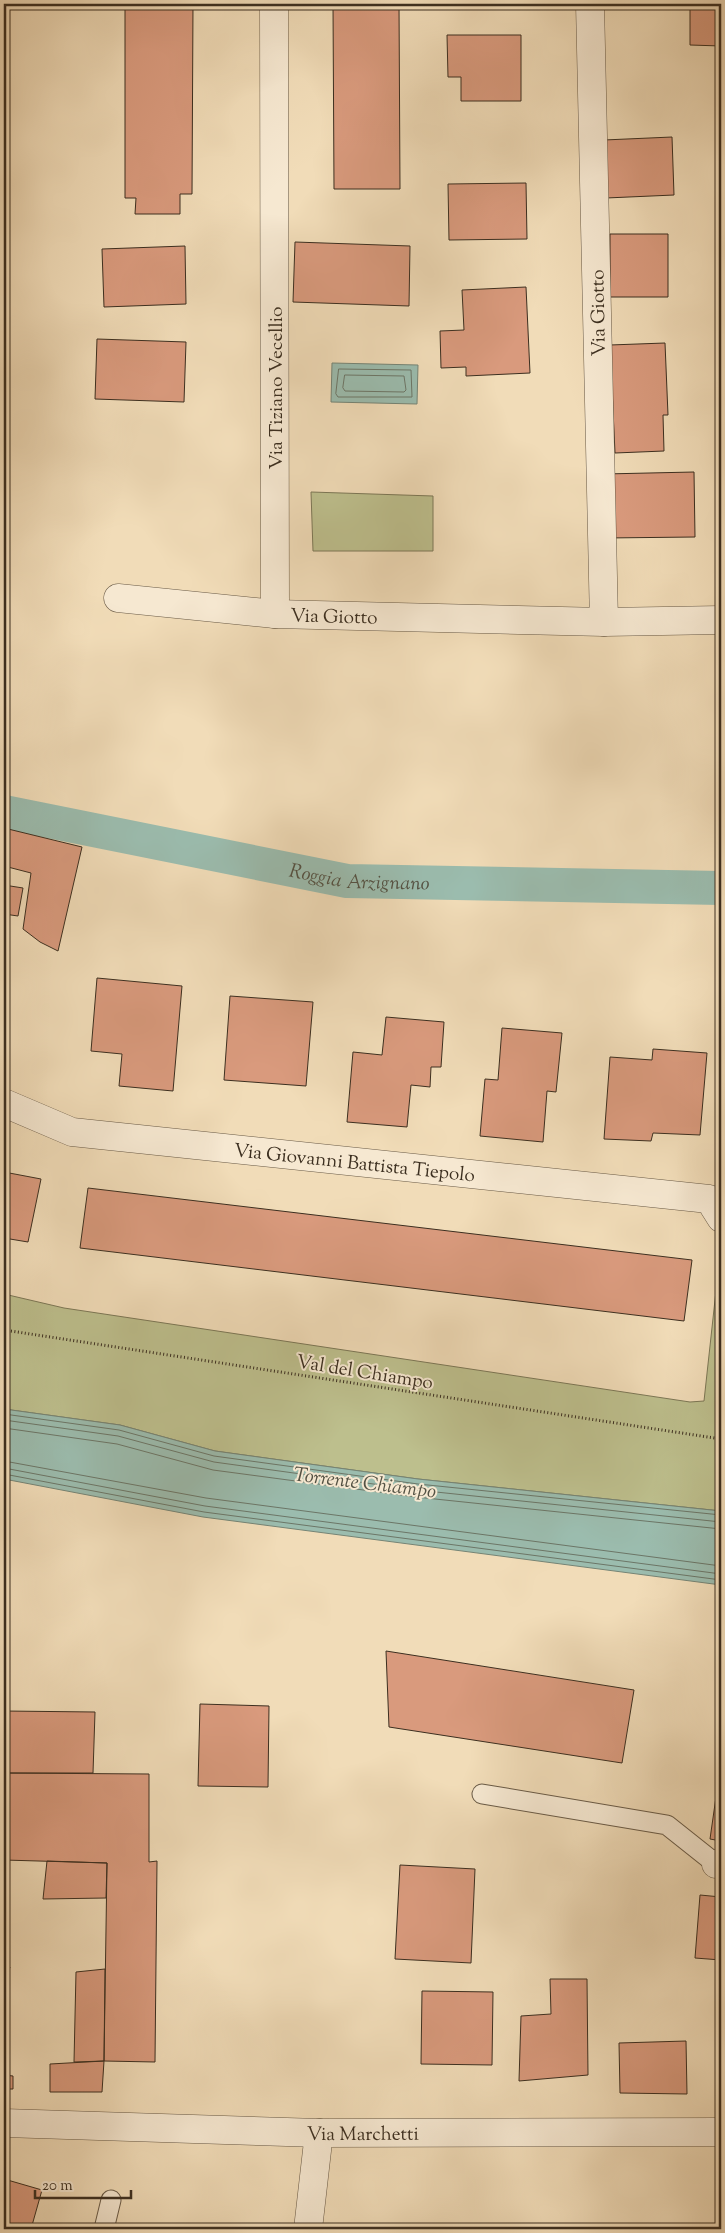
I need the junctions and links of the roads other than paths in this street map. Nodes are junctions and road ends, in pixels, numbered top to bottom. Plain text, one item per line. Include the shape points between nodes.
1 (274, 4) edge
2 (590, 4) edge
3 (118, 598) dead end
4 (275, 614) junction
5 (721, 620) edge
6 (604, 622) junction
7 (4, 1103) edge
8 (717, 1201) edge
9 (482, 1794) dead end
10 (719, 1864) edge
11 (4, 2123) edge
12 (721, 2132) edge
13 (319, 2134) junction
14 (111, 2200) dead end
15 (104, 2229) edge
16 (308, 2229) edge

1 - 4 street, Via Tiziano Vecellio
2 - 6 street, Via Giotto
3 - 4 street
4 - 6 street, Via Giotto
5 - 6 street, Via Giotto
7 - 8 street, Via Giovanni Battista Tiepolo via 72,1132
9 - 10 lane via 667,1825
11 - 13 street, Via Marchetti
12 - 13 street, Via Marchetti
13 - 16 street
14 - 15 lane

